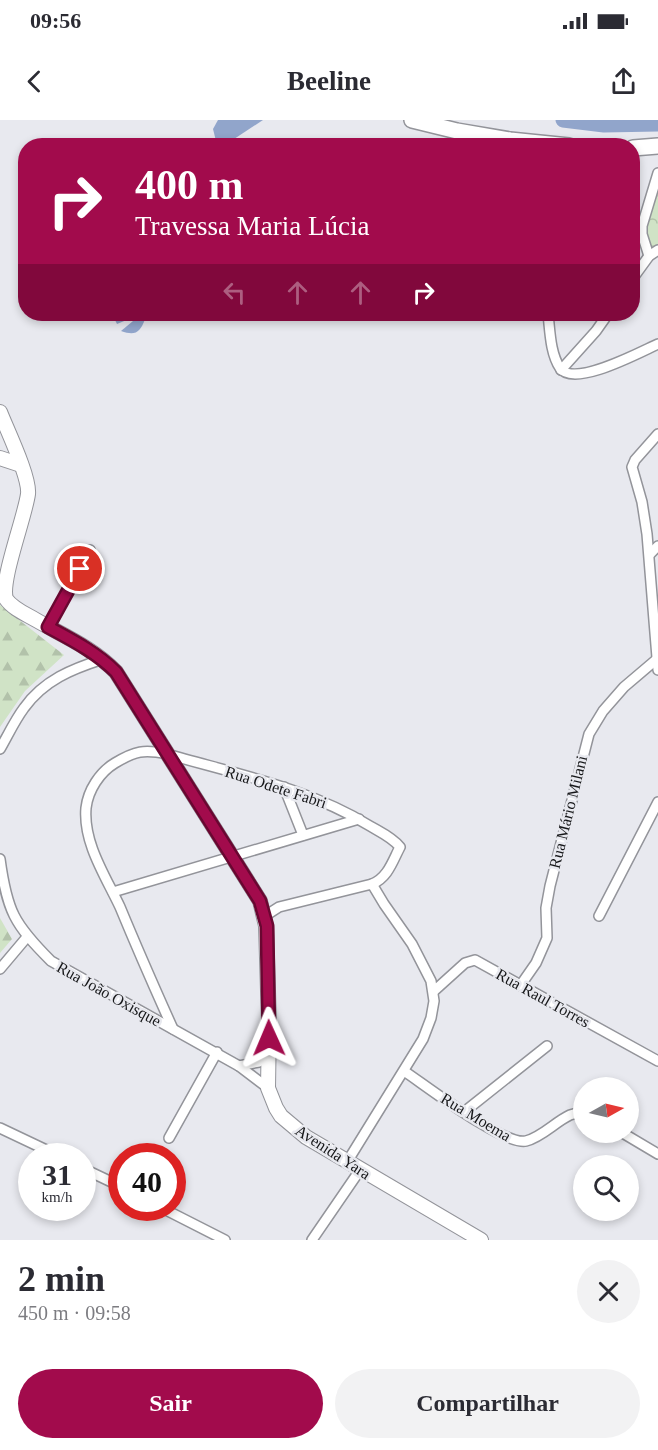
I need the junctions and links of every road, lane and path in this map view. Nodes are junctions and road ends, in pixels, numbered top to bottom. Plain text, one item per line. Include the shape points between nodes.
1 (412, 120) edge
2 (498, 138) edge
3 (658, 146) edge
4 (640, 147) edge
5 (658, 173) edge
6 (658, 250) edge
7 (649, 256) junction
8 (640, 268) edge
9 (549, 321) edge
10 (603, 321) edge
11 (658, 344) edge
12 (561, 370) junction
13 (0, 412) edge
14 (658, 434) edge
15 (0, 458) edge
16 (21, 465) junction
17 (658, 546) edge
18 (90, 550) dead end
19 (650, 554) junction
20 (48, 627) junction
21 (104, 659) junction
22 (657, 659) edge
23 (658, 670) edge
24 (0, 749) edge
25 (167, 754) junction
26 (284, 787) junction
27 (658, 802) edge
28 (359, 819) junction
29 (303, 835) junction
30 (231, 856) junction
31 (0, 859) edge
32 (372, 884) junction
33 (113, 892) junction
34 (260, 901) junction
35 (279, 907) junction
36 (265, 916) junction
37 (598, 916) dead end
38 (27, 937) junction
39 (0, 969) edge
40 (520, 986) junction
41 (434, 991) junction
42 (173, 1029) junction
43 (546, 1046) dead end
44 (217, 1052) junction
45 (269, 1053) junction
46 (658, 1061) edge
47 (239, 1065) junction
48 (404, 1071) junction
49 (268, 1088) junction
50 (464, 1112) junction
51 (573, 1114) edge
52 (0, 1128) edge
53 (169, 1138) dead end
54 (32, 1143) edge
55 (639, 1143) edge
56 (658, 1154) edge
57 (347, 1162) junction
58 (360, 1170) junction
59 (186, 1220) edge
60 (225, 1240) edge
61 (312, 1240) edge
62 (481, 1240) edge

1 - 2 main road
3 - 4 main road
5 - 7 street via 642,226
6 - 7 street
7 - 8 street
9 - 12 street via 553,351
10 - 12 street
11 - 12 street via 586,373 571,375
13 - 16 street
14 - 19 street via 632,466
15 - 16 street
16 - 20 street, Avenida Yara via 28,493 3,588 12,606
17 - 19 street
18 - 20 street
19 - 22 street
20 - 21 street, Avenida Yara
21 - 24 street via 63,674 42,688 24,707
21 - 25 street, Avenida Yara via 125,685
22 - 23 street
22 - 40 street, Rua Mário Milani via 624,687 589,734 550,886 547,938
25 - 26 street, Rua Odete Fabri
25 - 30 street, Avenida Yara
25 - 33 street, Rua Odete Fabri via 148,750 133,753 112,765 90,791 87,830
26 - 28 street, Rua Odete Fabri
26 - 29 street
27 - 37 street
28 - 29 street
28 - 32 street, Rua Odete Fabri via 400,847 385,876
29 - 30 street
30 - 33 street
30 - 34 street, Avenida Yara
31 - 38 street, Rua João Oxisque via 4,891
32 - 35 street
32 - 41 street via 412,944
33 - 42 street, Rua Odete Fabri
34 - 35 street
34 - 36 street, Avenida Yara
35 - 36 street
36 - 45 street, Avenida Yara
38 - 39 street
38 - 42 street, Rua João Oxisque via 51,961
40 - 41 street, Rua Raul Torres via 472,960
40 - 46 street, Rua Raul Torres
41 - 48 street via 431,1018
42 - 44 street, Rua João Oxisque
43 - 50 street
44 - 47 street, Rua João Oxisque
44 - 53 street
45 - 47 street via 259,1062
45 - 49 street, Avenida Yara
47 - 49 street, Rua João Oxisque
48 - 50 street, Rua Moema
48 - 57 street
49 - 57 street, Avenida Yara via 288,1123
50 - 51 street, Rua Moema via 519,1142 534,1138
52 - 54 street
55 - 56 street
57 - 58 street, Avenida Yara
58 - 61 street
58 - 62 street, Avenida Yara
59 - 60 street

